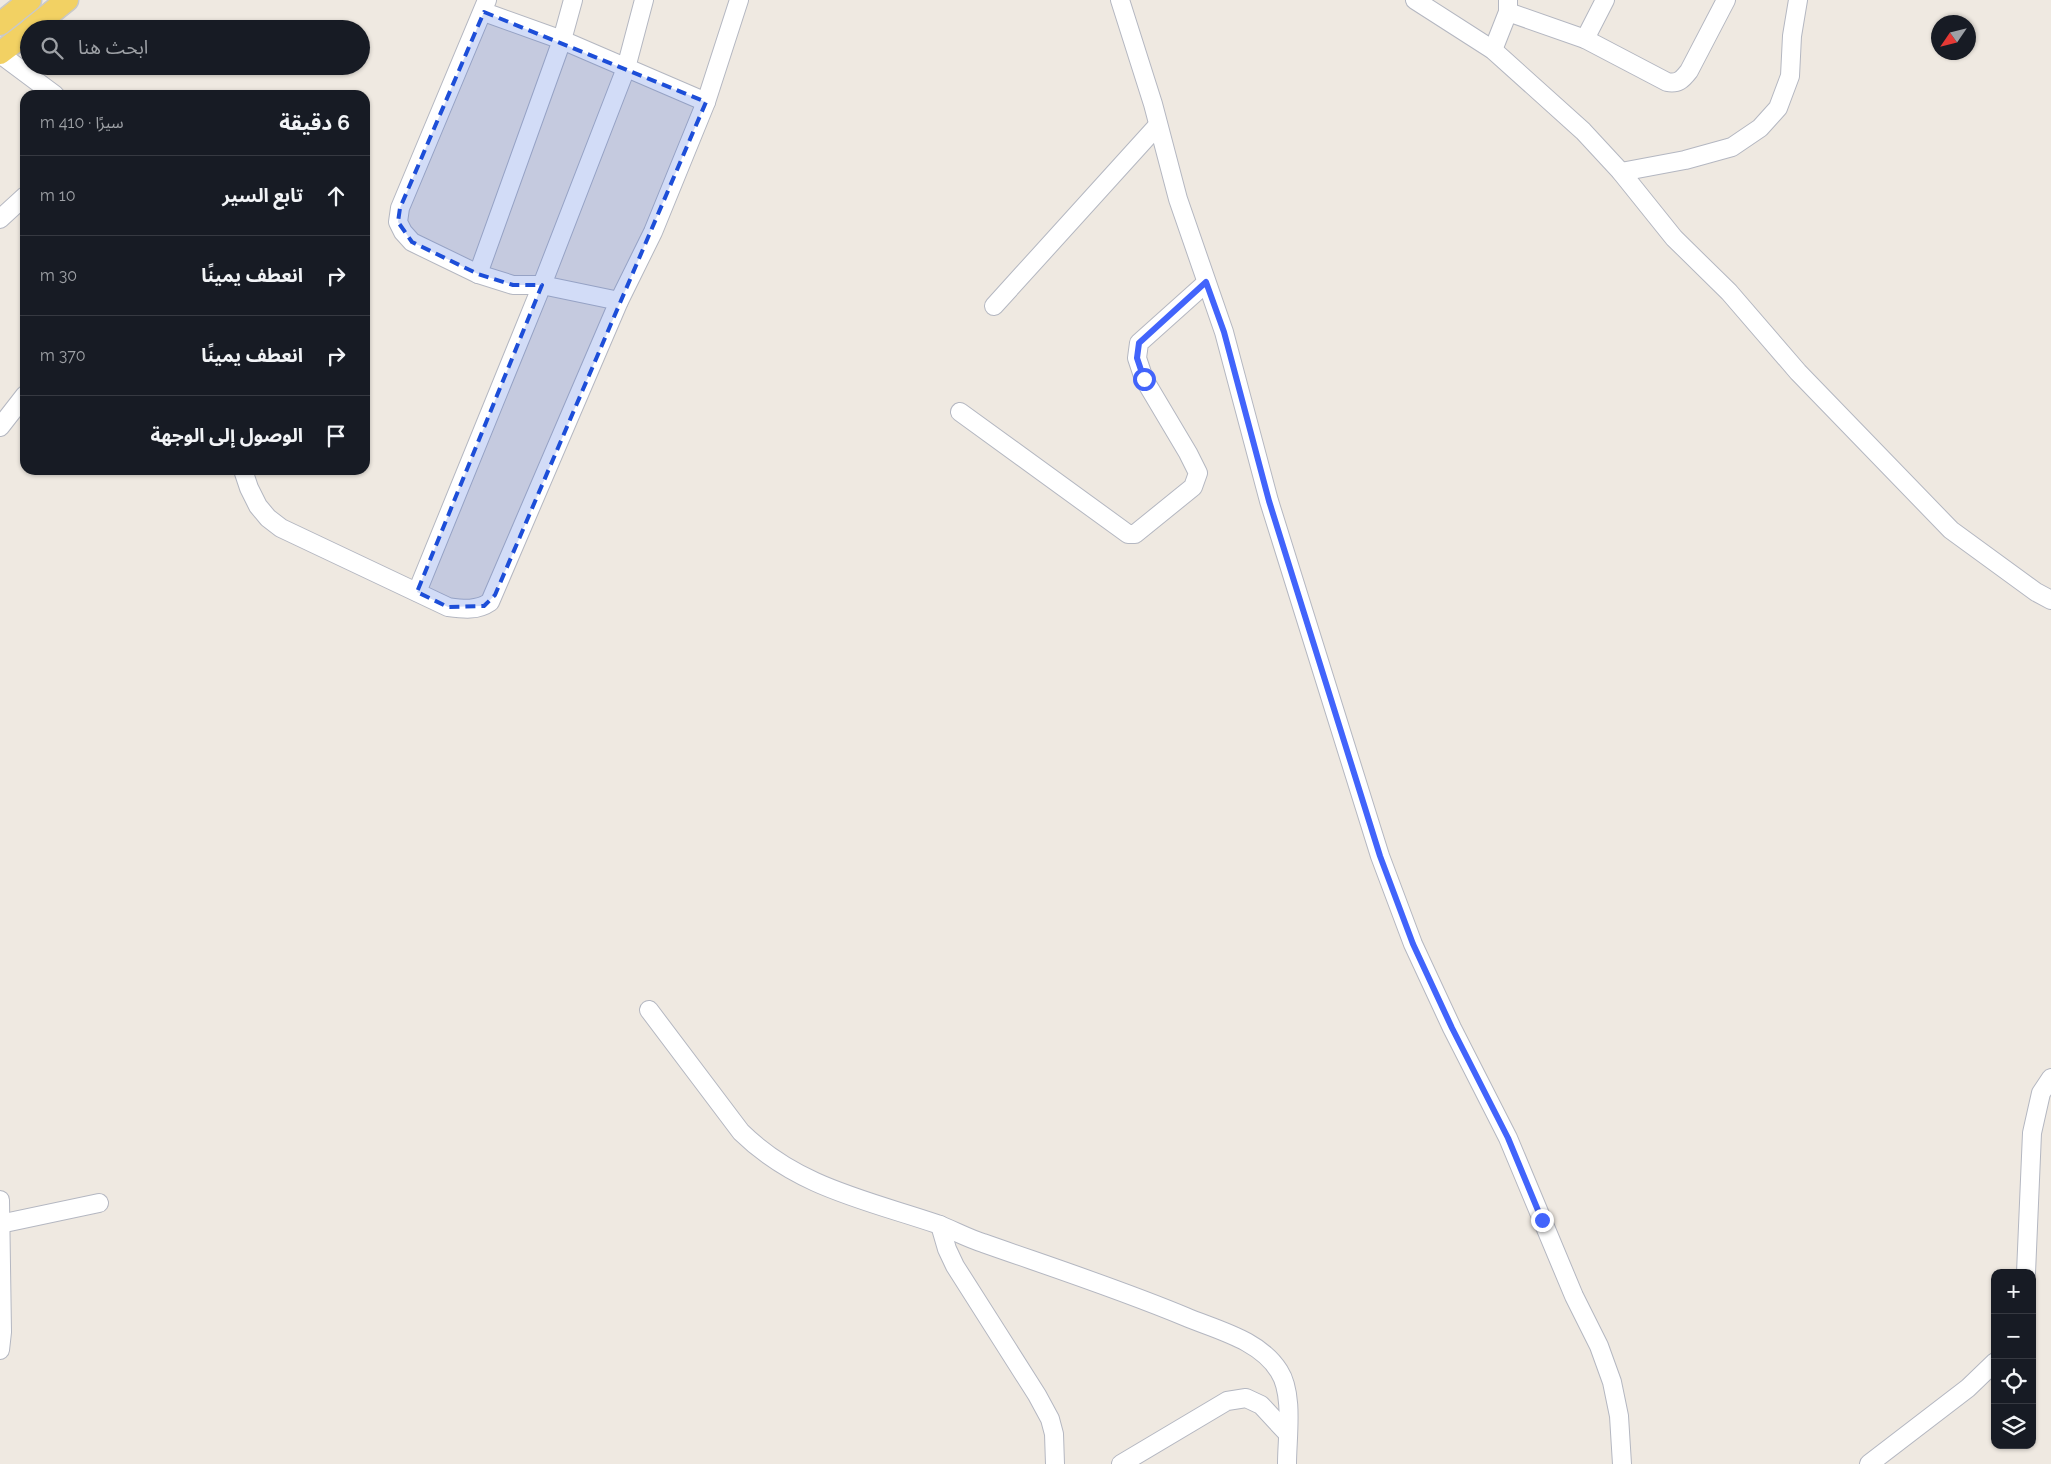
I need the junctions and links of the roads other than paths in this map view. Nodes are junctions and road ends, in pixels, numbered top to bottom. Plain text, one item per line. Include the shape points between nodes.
1 (30, 0) edge
2 (67, 0) edge
3 (573, 0) edge
4 (644, 0) edge
5 (739, 0) edge
6 (1120, 0) edge
7 (1415, 0) edge
8 (1605, 0) edge
9 (1726, 0) edge
10 (1798, 0) edge
11 (485, 6) edge
12 (1508, 6) edge
13 (42, 20) edge
14 (0, 24) edge
15 (20, 38) edge
16 (1585, 39) junction
17 (562, 40) junction
18 (1494, 50) junction
19 (0, 53) edge
20 (20, 68) edge
21 (626, 68) junction
22 (29, 75) edge
23 (48, 90) edge
24 (706, 102) junction
25 (1158, 125) junction
26 (1621, 172) junction
27 (20, 201) edge
28 (0, 219) edge
29 (478, 274) junction
30 (1206, 282) junction
31 (542, 285) junction
32 (620, 301) junction
33 (994, 306) dead end
34 (20, 402) edge
35 (960, 412) dead end
36 (0, 427) edge
37 (245, 475) edge
38 (417, 592) junction
39 (2051, 600) edge
40 (649, 1010) dead end
41 (2051, 1078) edge
42 (0, 1200) edge
43 (99, 1203) dead end
44 (1, 1224) edge
45 (940, 1225) junction
46 (2026, 1269) edge
47 (0, 1350) edge
48 (1991, 1366) edge
49 (1287, 1433) junction
50 (1055, 1464) edge
51 (1121, 1464) edge
52 (1287, 1464) edge
53 (1622, 1464) edge
54 (1869, 1464) edge

1 - 14 main road
2 - 13 main road
3 - 17 street
4 - 21 street
5 - 24 street
6 - 25 street
7 - 18 street
8 - 16 street
9 - 16 street via 1681,81 1667,82
10 - 26 street via 1790,76 1778,108 1760,128 1732,148
11 - 17 street
11 - 29 street via 400,208 398,222 412,242
12 - 16 street
12 - 18 street
15 - 19 main road
17 - 21 street
17 - 29 street
18 - 26 street via 1583,131
19 - 20 street
21 - 24 street
21 - 31 street
22 - 23 street
24 - 32 street via 653,232
25 - 30 street via 1178,199
25 - 33 street
26 - 39 street via 1674,238 1729,292 1798,372 1951,530
27 - 28 street
29 - 31 street via 513,285
30 - 35 street via 1139,343 1137,358 1144,379 1198,473 1193,487 1134,534 1128,534
30 - 53 street via 1224,332 1269,501 1380,856 1413,944 1508,1138 1574,1296 1599,1346 1612,1382 1619,1416
31 - 32 street
31 - 38 street
32 - 38 street via 490,602 465,609 448,607
34 - 36 street
37 - 38 street via 258,506 281,528
40 - 45 street via 741,1132 757,1148 821,1186
41 - 46 street via 2041,1093 2032,1133
42 - 44 street
43 - 44 street
44 - 47 street
45 - 49 street via 981,1243 1138,1297 1242,1340 1272,1360 1280,1372 1288,1400
45 - 50 street via 955,1266 1050,1419
48 - 54 street via 1968,1388
49 - 51 street via 1261,1405 1246,1398 1227,1401
49 - 52 street

